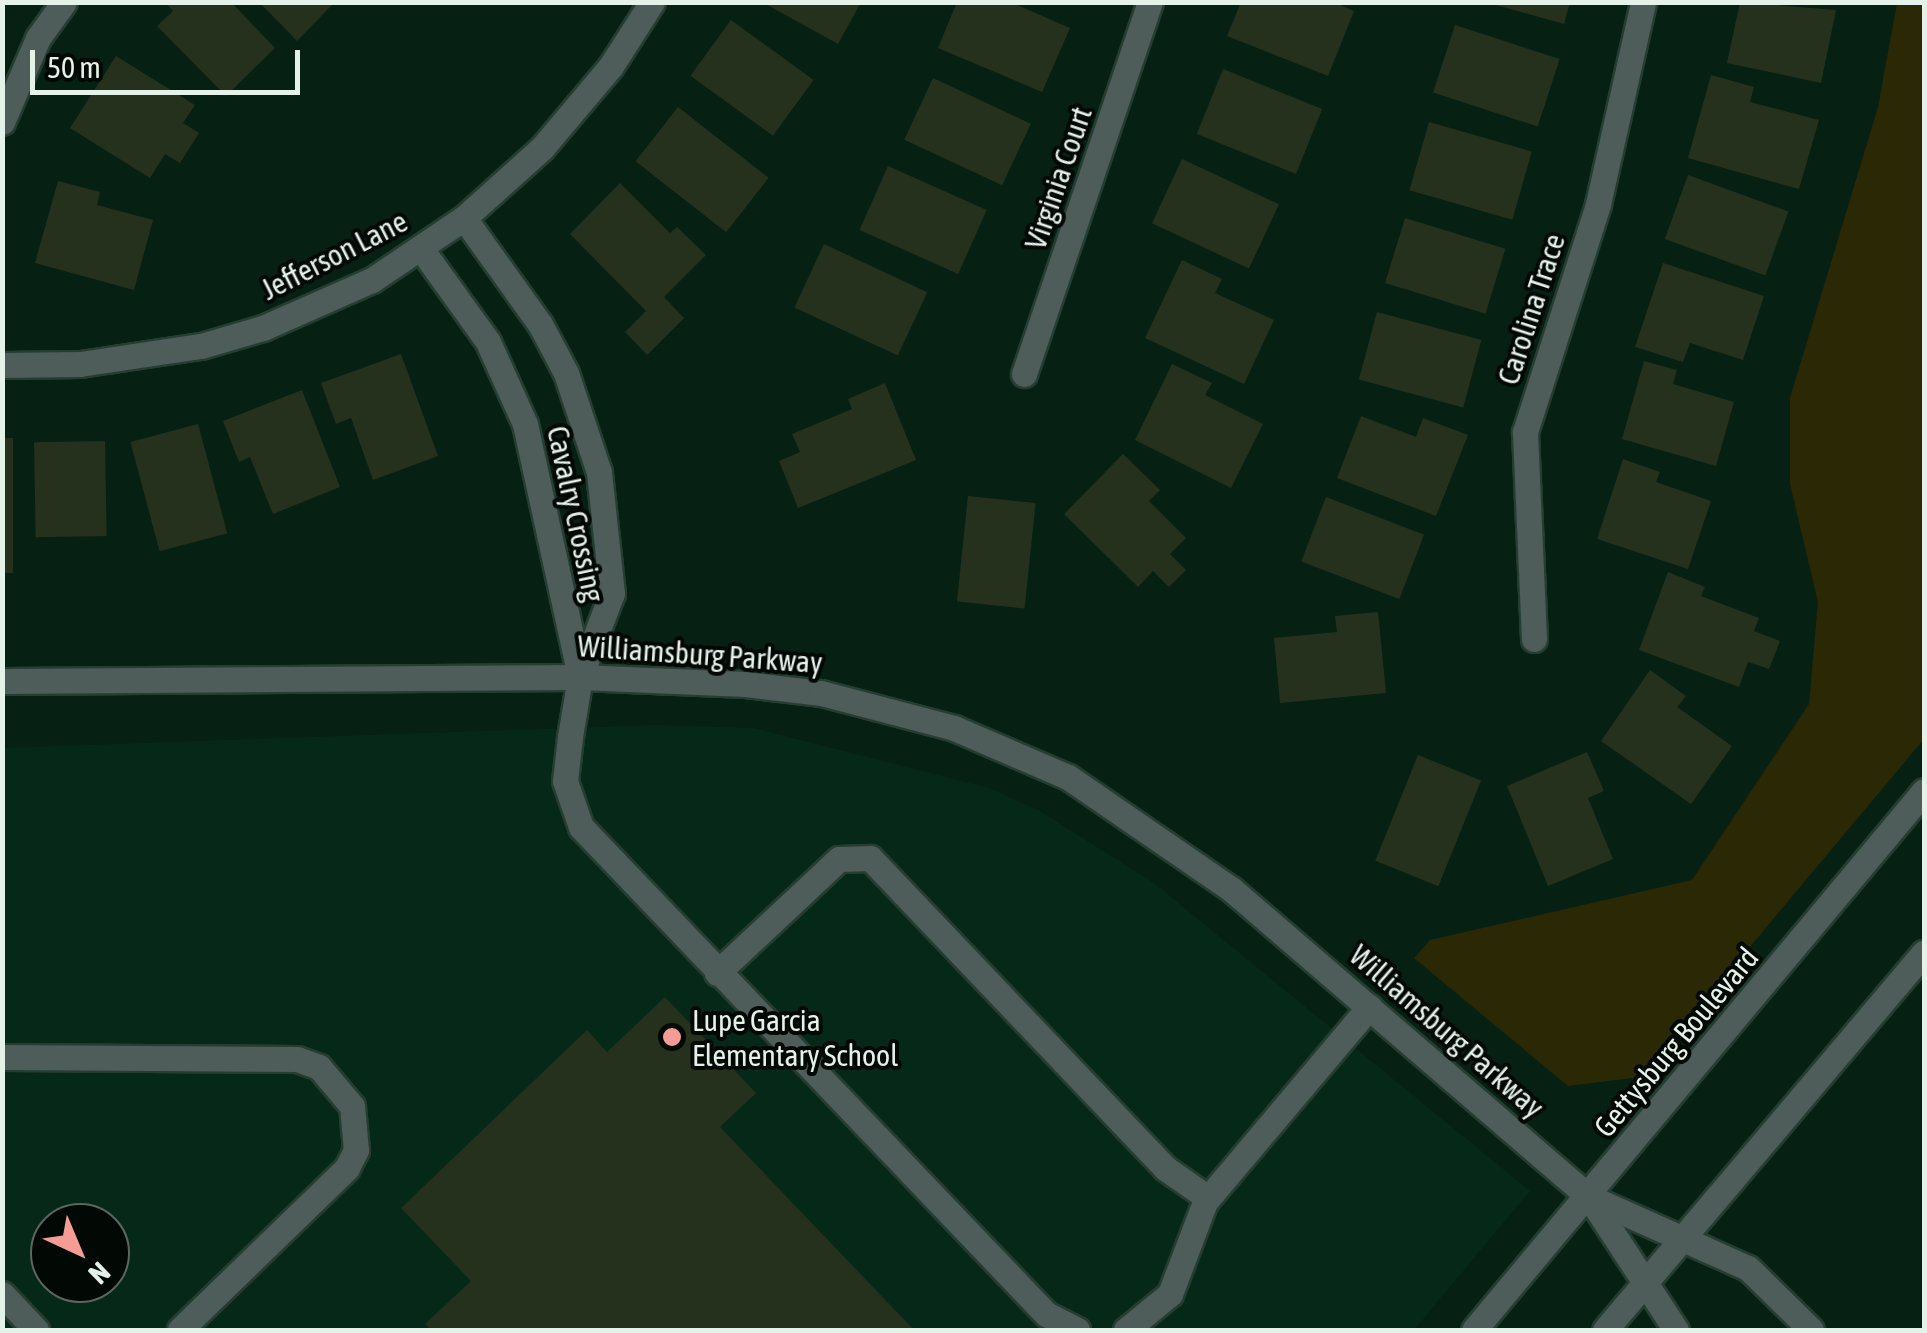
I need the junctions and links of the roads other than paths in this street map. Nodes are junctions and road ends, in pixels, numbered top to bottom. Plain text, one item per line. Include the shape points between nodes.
1 (64, 2) edge
2 (652, 2) edge
3 (1150, 2) edge
4 (1644, 2) edge
5 (2, 122) edge
6 (464, 218) junction
7 (422, 250) junction
8 (2, 364) edge
9 (1024, 374) dead end
10 (1534, 640) dead end
11 (580, 677) junction
12 (2, 681) edge
13 (1924, 791) edge
14 (1924, 953) edge
15 (717, 973) junction
16 (1369, 1007) junction
17 (2, 1057) edge
18 (1590, 1197) junction
19 (1208, 1198) junction
20 (1682, 1240) junction
21 (1646, 1283) junction
22 (2, 1294) edge
23 (36, 1330) edge
24 (180, 1330) edge
25 (1077, 1330) edge
26 (1126, 1330) edge
27 (1474, 1330) edge
28 (1605, 1330) edge
29 (1676, 1330) edge
30 (1811, 1330) edge

1 - 5 street via 38,38
2 - 6 street, Jefferson Lane via 576,112
3 - 9 street, Virginia Court
4 - 10 street, Carolina Trace via 1598,204 1526,432
6 - 7 street, Jefferson Lane
6 - 11 street, Cavalry Crossing via 540,324 566,373 599,472 612,594
7 - 8 street, Jefferson Lane via 321,304 201,346 80,364
7 - 11 street, Cavalry Crossing via 488,342 525,424
11 - 12 street, Williamsburg Parkway
11 - 15 street via 565,781 581,826
11 - 16 street, Williamsburg Parkway via 821,693 954,728 1068,777 1197,860
13 - 18 street, Gettysburg Boulevard
14 - 20 street
15 - 19 street via 839,859 870,858 1166,1168
15 - 25 street via 1046,1314
16 - 18 street, Williamsburg Parkway
16 - 19 street
17 - 24 street via 285,1058 319,1067 352,1106 356,1150 347,1168
18 - 20 street, Williamsburg Parkway
18 - 21 street, Williamsburg Parkway
18 - 27 street, Gettysburg Boulevard
19 - 26 street via 1170,1294
20 - 21 street
20 - 30 street, Williamsburg Parkway via 1748,1268
21 - 28 street
21 - 29 street, Williamsburg Parkway
22 - 23 street

